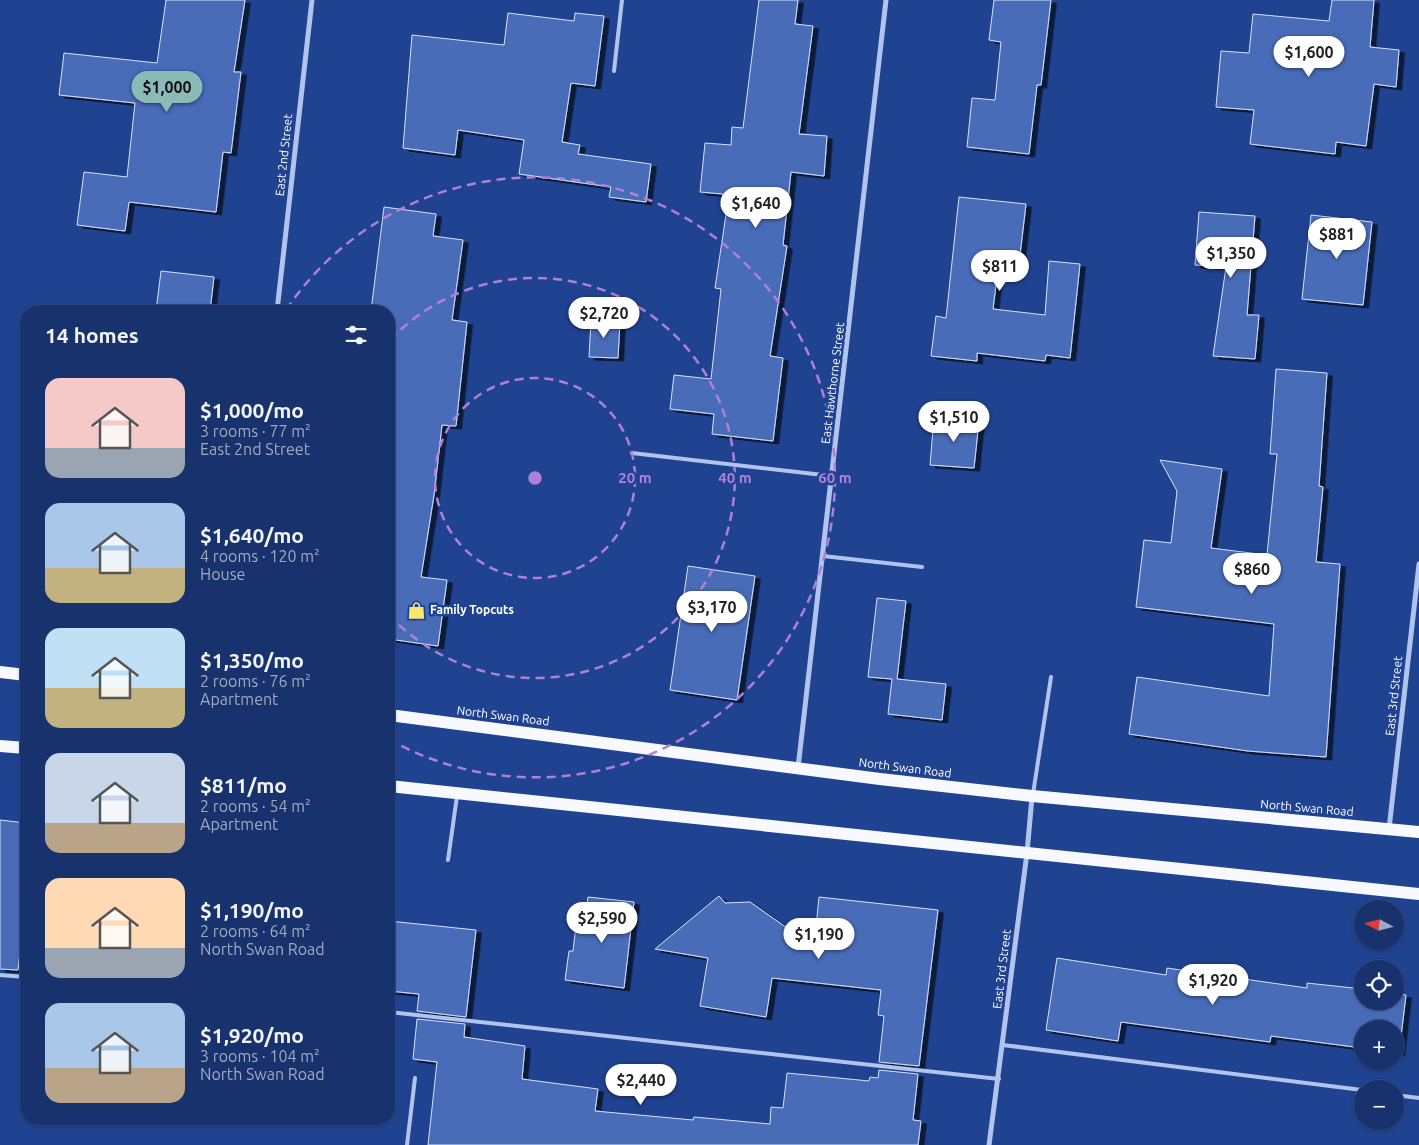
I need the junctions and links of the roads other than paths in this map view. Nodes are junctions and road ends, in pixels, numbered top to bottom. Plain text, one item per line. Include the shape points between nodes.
1 (312, 0) edge
2 (622, 0) edge
3 (886, 0) edge
4 (614, 71) dead end
5 (278, 305) edge
6 (632, 453) dead end
7 (832, 476) junction
8 (823, 556) junction
9 (1419, 564) edge
10 (922, 567) dead end
11 (0, 672) edge
12 (20, 674) edge
13 (1051, 677) dead end
14 (395, 716) edge
15 (0, 746) edge
16 (20, 748) edge
17 (798, 768) junction
18 (395, 787) edge
19 (458, 793) junction
20 (1032, 796) junction
21 (1390, 829) junction
22 (1419, 832) edge
23 (1027, 853) junction
24 (448, 860) dead end
25 (1419, 894) edge
26 (0, 975) edge
27 (20, 977) edge
28 (395, 1013) edge
29 (1003, 1045) junction
30 (415, 1078) dead end
31 (999, 1079) junction
32 (1354, 1089) edge
33 (1404, 1096) edge
34 (1419, 1098) edge
35 (407, 1145) edge
36 (989, 1145) edge

1 - 5 street, East 2nd Street
2 - 4 lane
3 - 7 street, East Hawthorne Street
6 - 7 lane
7 - 8 street, East Hawthorne Street
8 - 10 lane
8 - 17 street, East Hawthorne Street
9 - 21 street, East 3rd Street
11 - 12 main road
13 - 20 lane
14 - 17 main road, North Swan Road
15 - 16 main road
17 - 20 main road, North Swan Road
18 - 19 main road
19 - 23 main road
19 - 24 lane
20 - 21 main road, North Swan Road
20 - 23 street, East 3rd Street
21 - 22 main road, North Swan Road
23 - 25 main road
23 - 29 street, East 3rd Street
26 - 27 lane
28 - 31 lane
29 - 31 street, East 3rd Street
29 - 32 lane
30 - 35 lane
31 - 36 street, East 3rd Street
33 - 34 lane

